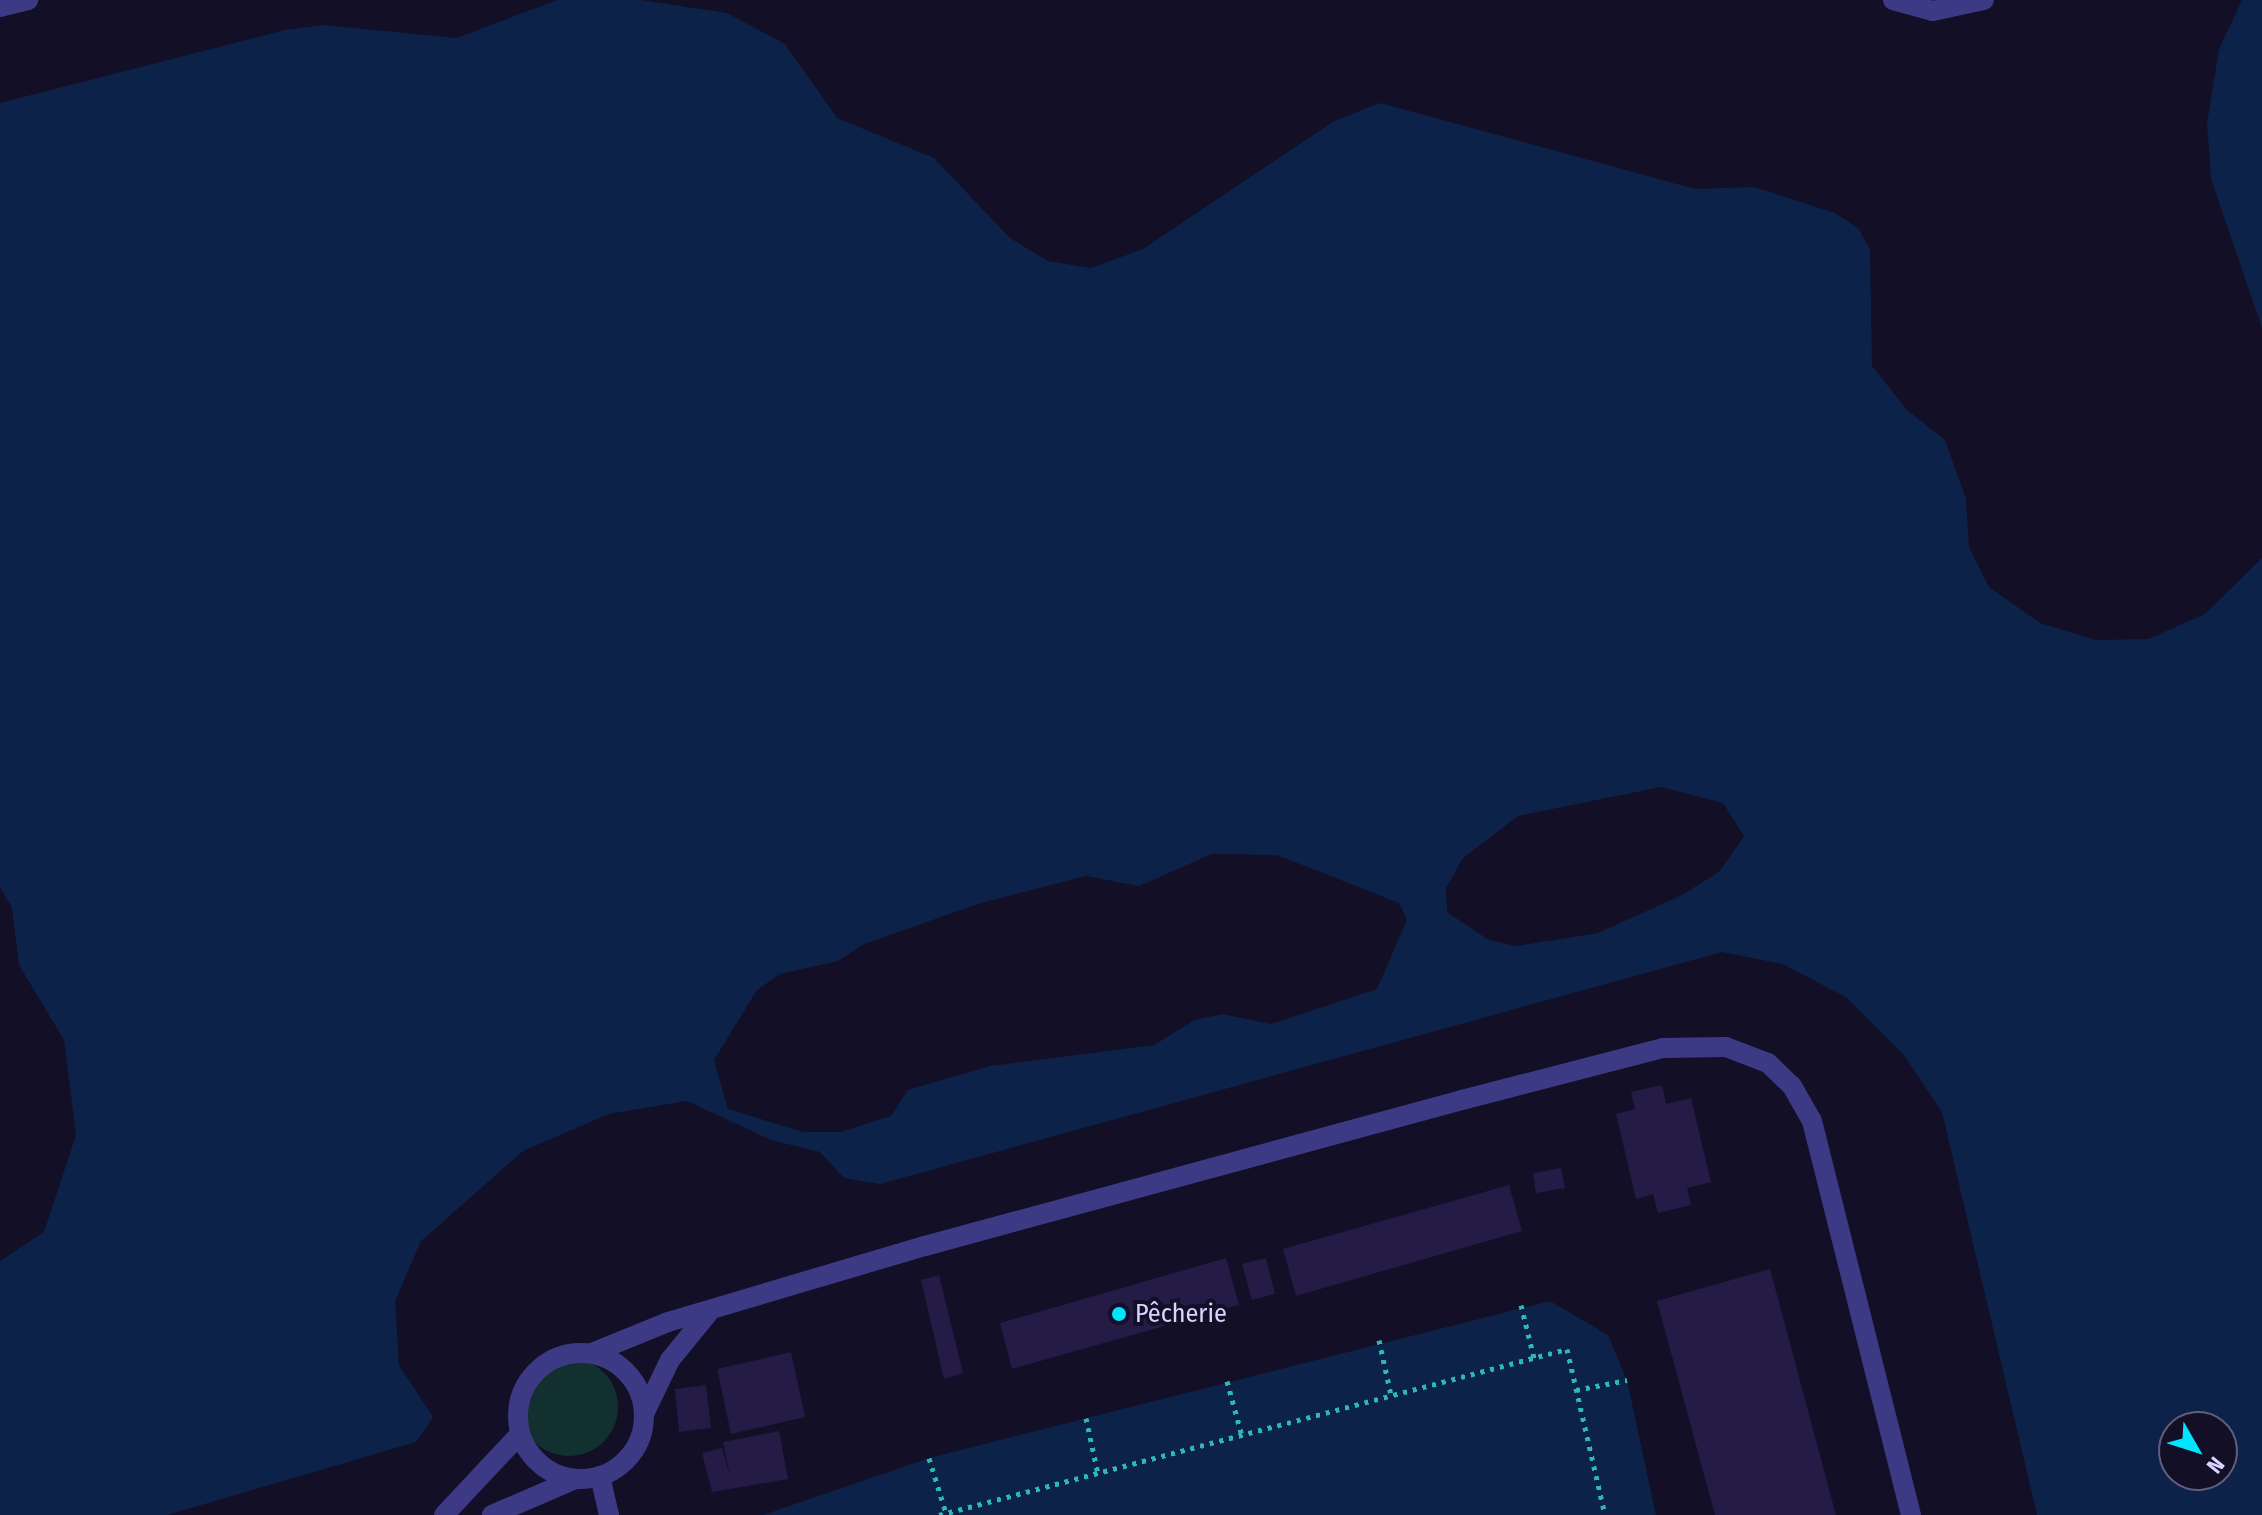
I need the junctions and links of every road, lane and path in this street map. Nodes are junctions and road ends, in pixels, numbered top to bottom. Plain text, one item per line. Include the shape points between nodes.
1 (28, 0) edge
2 (1893, 0) edge
3 (1984, 0) edge
4 (0, 7) edge
5 (1521, 1305) dead end
6 (709, 1312) junction
7 (1379, 1340) dead end
8 (592, 1353) junction
9 (1534, 1358) junction
10 (1627, 1380) dead end
11 (1227, 1381) dead end
12 (1576, 1390) junction
13 (1391, 1395) junction
14 (644, 1414) junction
15 (1086, 1418) dead end
16 (520, 1434) junction
17 (1242, 1436) junction
18 (929, 1458) dead end
19 (1098, 1474) junction
20 (600, 1476) junction
21 (575, 1479) junction
22 (942, 1514) edge
23 (444, 1515) edge
24 (492, 1515) edge
25 (609, 1515) edge
26 (1605, 1515) edge
27 (1911, 1515) edge

1 - 4 street
2 - 3 street via 1933,11
5 - 9 path
6 - 8 street
6 - 14 street via 670,1360
6 - 27 street via 925,1246 1637,1055 1701,1044 1747,1050 1792,1086 1812,1121
7 - 13 path
8 - 14 street via 634,1381
8 - 16 street via 566,1354 526,1384
9 - 12 path via 1567,1349
9 - 13 path
10 - 12 path
11 - 17 path
12 - 26 path
13 - 17 path
14 - 20 street via 632,1452
15 - 19 path
16 - 21 street via 540,1465
16 - 23 street
17 - 19 path
18 - 22 path
19 - 22 path
20 - 21 street
20 - 25 street
21 - 24 street

